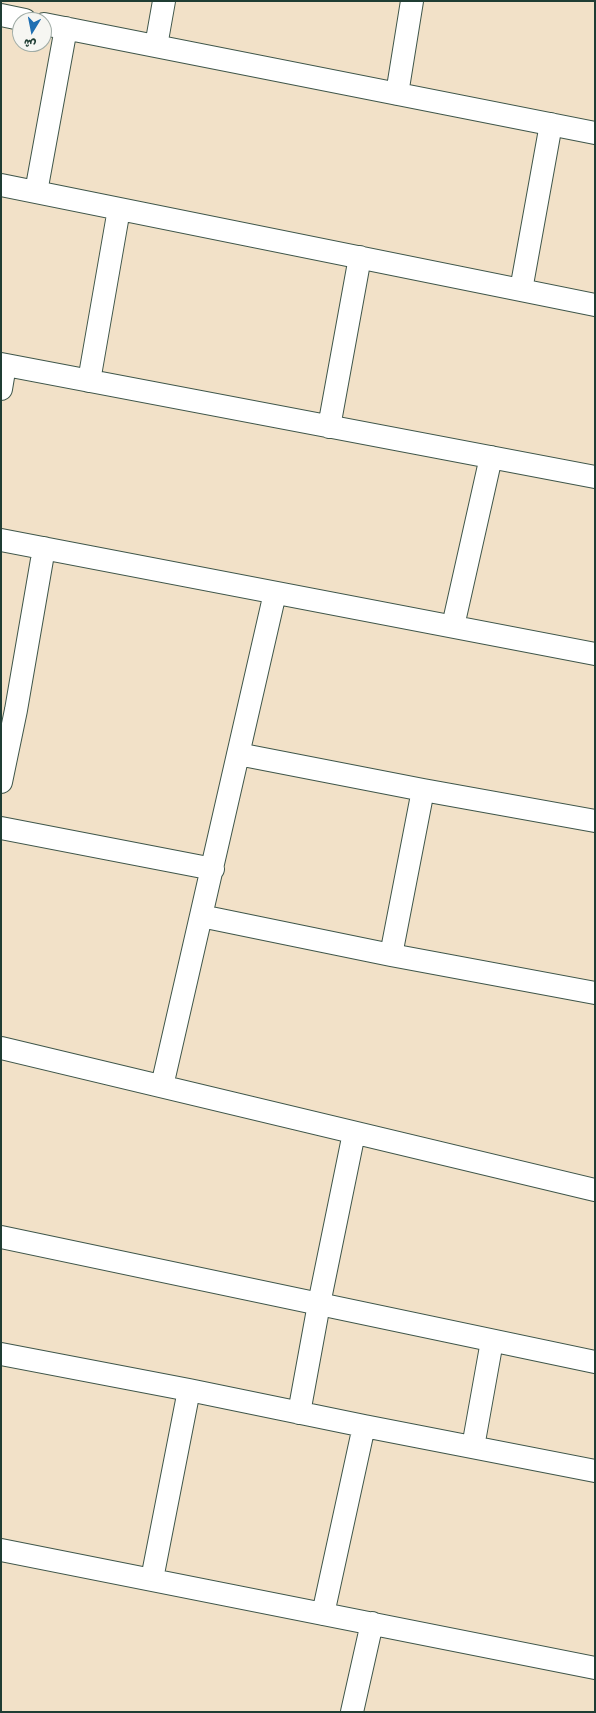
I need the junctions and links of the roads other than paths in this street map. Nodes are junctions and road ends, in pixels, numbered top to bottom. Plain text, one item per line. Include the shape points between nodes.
1 (164, 1) edge
2 (412, 1) edge
3 (1, 15) edge
4 (12, 17) edge
5 (52, 25) edge
6 (66, 28) junction
7 (156, 46) junction
8 (397, 94) junction
9 (551, 124) junction
10 (595, 133) edge
11 (1, 185) edge
12 (36, 192) junction
13 (119, 209) junction
14 (360, 258) junction
15 (521, 290) junction
16 (595, 305) edge
17 (3, 364) edge
18 (89, 381) junction
19 (1, 389) edge
20 (329, 427) junction
21 (491, 457) junction
22 (595, 477) edge
23 (1, 540) edge
24 (44, 548) junction
25 (275, 593) junction
26 (453, 626) junction
27 (595, 654) edge
28 (8, 708) edge
29 (238, 754) junction
30 (1, 782) edge
31 (422, 790) junction
32 (595, 821) edge
33 (1, 828) edge
34 (213, 869) junction
35 (201, 916) junction
36 (392, 955) junction
37 (595, 993) edge
38 (1, 1048) edge
39 (162, 1086) junction
40 (354, 1133) junction
41 (595, 1190) edge
42 (1, 1237) edge
43 (318, 1304) junction
44 (492, 1341) junction
45 (1, 1354) edge
46 (595, 1362) edge
47 (189, 1390) junction
48 (299, 1413) junction
49 (364, 1426) junction
50 (473, 1447) junction
51 (595, 1471) edge
52 (1, 1550) edge
53 (152, 1580) junction
54 (323, 1614) junction
55 (372, 1623) junction
56 (595, 1668) edge
57 (352, 1712) edge

1 - 7 street
2 - 8 street
3 - 4 street
5 - 6 street
6 - 7 street
6 - 12 street
7 - 8 street
8 - 9 street
9 - 10 street
9 - 15 street
11 - 12 street
12 - 13 street
13 - 14 street
13 - 18 street
14 - 15 street
14 - 20 street
15 - 16 street
17 - 18 street
17 - 19 street
18 - 20 street
20 - 21 street
21 - 22 street
21 - 26 street
23 - 24 street
24 - 25 street
24 - 28 street
25 - 26 street
25 - 29 street
26 - 27 street
28 - 30 street
29 - 31 street
29 - 34 street
31 - 32 street
31 - 36 street
33 - 34 street
34 - 35 street
35 - 36 street
35 - 39 street
36 - 37 street
38 - 39 street
39 - 40 street
40 - 41 street
40 - 43 street
42 - 43 street
43 - 44 street
43 - 48 street
44 - 46 street
44 - 50 street
45 - 47 street
47 - 48 street
47 - 53 street
48 - 49 street
49 - 50 street
49 - 54 street
50 - 51 street
52 - 53 street
53 - 54 street
54 - 55 street
55 - 56 street
55 - 57 street

